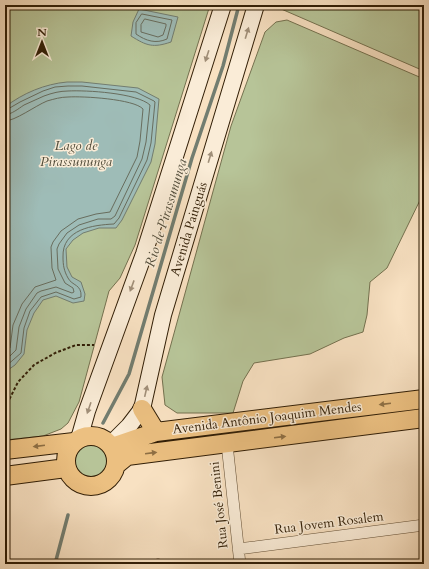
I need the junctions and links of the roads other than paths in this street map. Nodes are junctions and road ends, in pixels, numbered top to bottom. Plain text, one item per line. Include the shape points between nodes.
1 (223, 5) edge
2 (256, 5) edge
3 (424, 399) edge
4 (142, 409) junction
5 (424, 418) edge
6 (156, 432) junction
7 (76, 440) junction
8 (227, 444) junction
9 (111, 446) junction
10 (5, 450) edge
11 (116, 465) junction
12 (66, 468) junction
13 (5, 476) edge
14 (424, 525) edge
15 (238, 549) junction
16 (240, 564) edge

1 -> 7 main road via 144,254
4 -> 2 main road, Avenida Painguás via 163,316
3 -> 6 main road, Avenida Antônio Joaquim Mendes
4 - 6 main road
4 - 9 main road, Avenida Painguás
8 -> 5 main road, Avenida Antônio Joaquim Mendes
6 - 9 main road, Avenida Antônio Joaquim Mendes
7 - 9 main road via 96,436
7 -> 10 main road
7 - 12 main road via 66,454
11 -> 8 main road, Avenida Antônio Joaquim Mendes via 127,456
8 - 15 street, Rua José Benini
9 - 11 main road
11 - 12 main road via 108,480 92,486 76,482
12 - 13 main road
14 - 15 street, Rua Jovem Rosalem
15 - 16 street, Rua José Benini

